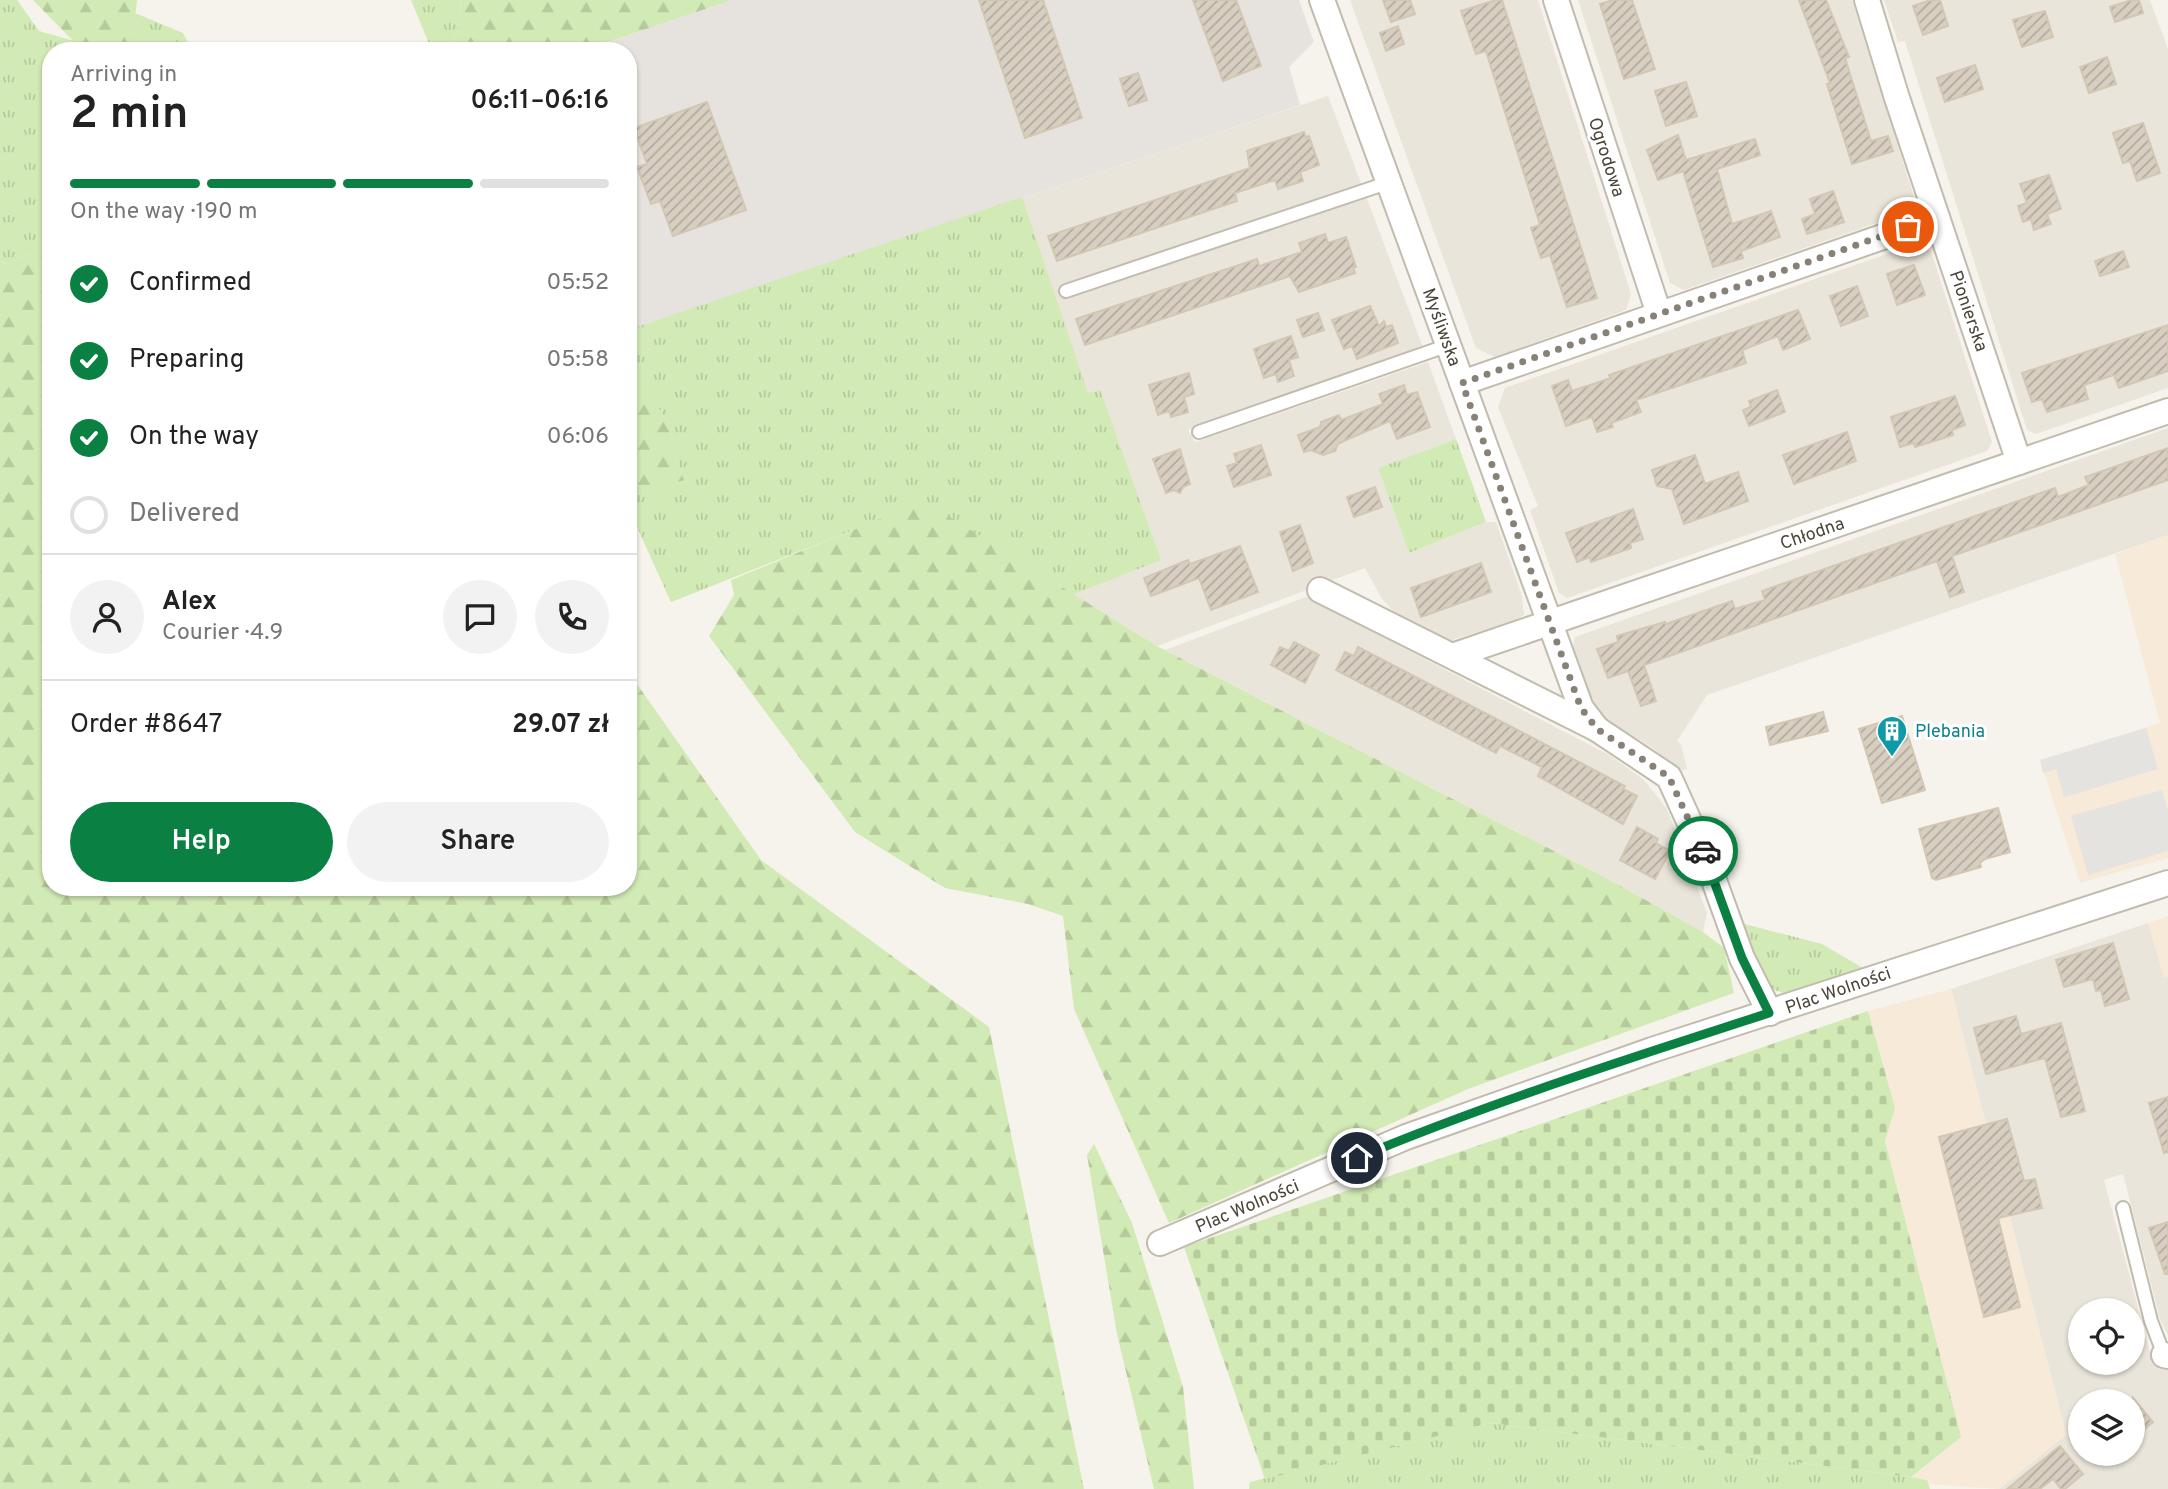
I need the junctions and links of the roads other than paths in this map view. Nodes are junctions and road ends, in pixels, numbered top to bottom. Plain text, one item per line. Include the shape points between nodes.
1 (1322, 0) edge
2 (1556, 0) edge
3 (1867, 0) edge
4 (1390, 182) junction
5 (1937, 218) junction
6 (1066, 291) dead end
7 (1659, 314) junction
8 (1449, 345) junction
9 (1462, 383) junction
10 (2168, 411) edge
11 (1199, 432) dead end
12 (2019, 462) junction
13 (1320, 590) dead end
14 (1551, 623) junction
15 (1455, 655) junction
16 (1597, 729) junction
17 (2168, 883) edge
18 (1769, 1013) junction
19 (2123, 1208) dead end
20 (1160, 1243) dead end
21 (2166, 1356) edge

1 - 4 street, Myśliwska
2 - 7 street, Ogrodowa
3 - 5 street, Pionierska
4 - 6 lane
4 - 8 street, Myśliwska
5 - 7 street
5 - 12 street, Pionierska
7 - 9 street
8 - 9 street, Myśliwska
8 - 11 lane
9 - 14 street, Myśliwska
10 - 12 street, Chłodna
12 - 14 street, Chłodna
13 - 15 street, Myśliwska
14 - 15 street, Chłodna
14 - 16 street, Myśliwska via 1581,708
15 - 16 street, Myśliwska
16 - 18 street, Myśliwska via 1669,777
17 - 18 street, Plac Wolności
18 - 20 street, Plac Wolności via 1406,1137
19 - 21 lane via 2151,1321

